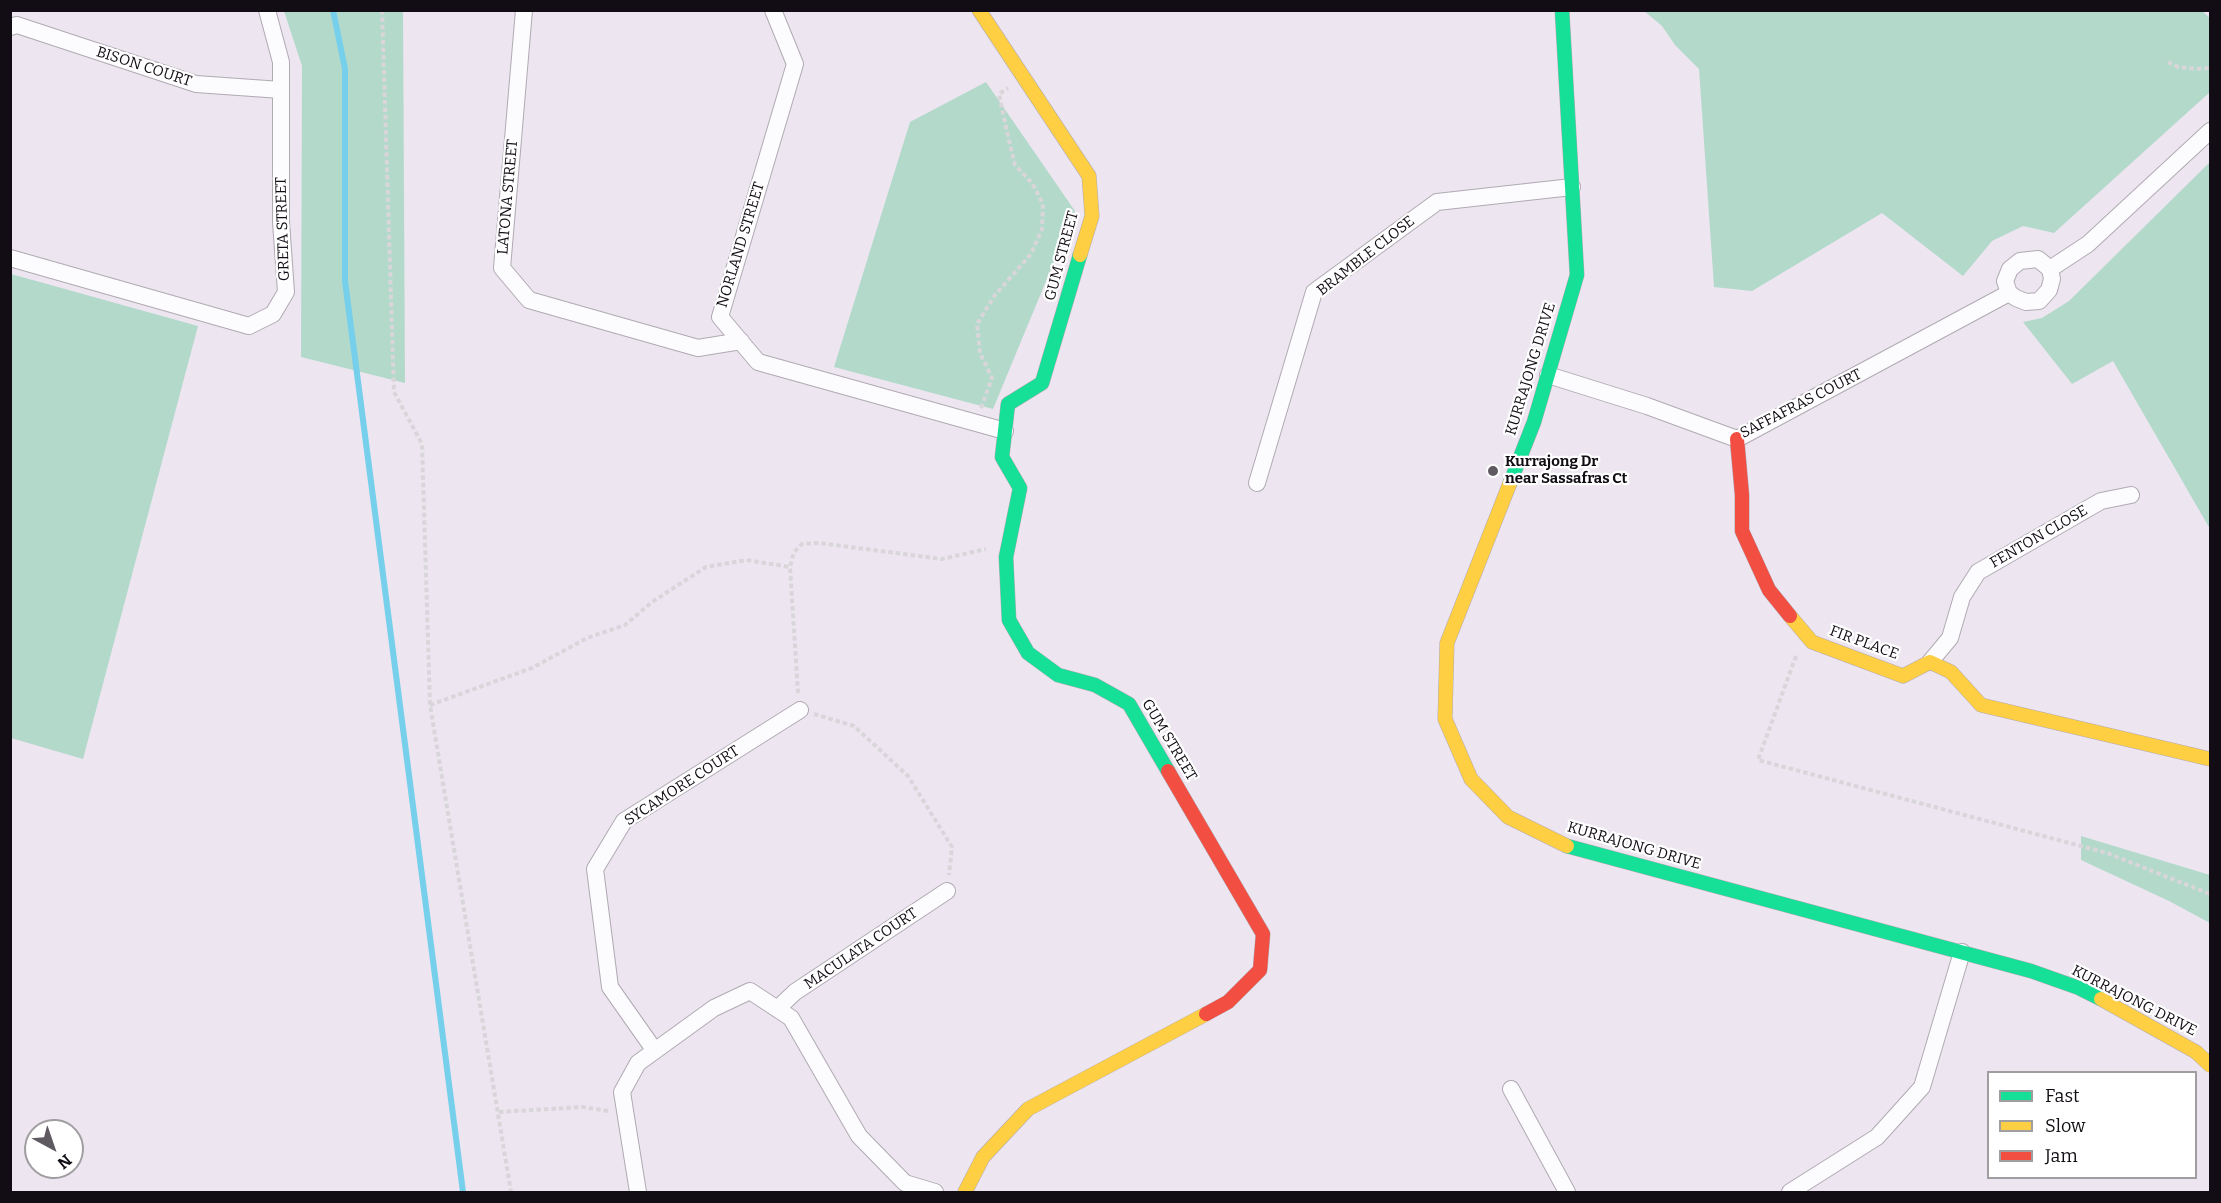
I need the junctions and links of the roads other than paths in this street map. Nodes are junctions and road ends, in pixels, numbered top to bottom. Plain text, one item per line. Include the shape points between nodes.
1 (267, 10) edge
2 (524, 10) edge
3 (773, 10) edge
4 (979, 10) edge
5 (1562, 10) edge
6 (10, 27) edge
7 (281, 90) junction
8 (2211, 131) edge
9 (1572, 187) junction
10 (10, 258) edge
11 (2050, 269) junction
12 (2009, 293) junction
13 (741, 341) junction
14 (1548, 375) junction
15 (1005, 431) junction
16 (1737, 439) junction
17 (1257, 483) dead end
18 (2131, 495) dead end
19 (1930, 662) junction
20 (800, 710) road end
21 (2211, 759) edge
22 (947, 891) road end
23 (1962, 952) junction
24 (777, 1009) junction
25 (655, 1051) junction
26 (2211, 1065) edge
27 (1511, 1089) dead end
28 (638, 1192) edge
29 (935, 1192) edge
30 (965, 1192) edge
31 (1567, 1192) edge
32 (1790, 1192) edge

1 - 7 street, GRETA STREET via 281,62
2 - 13 street, LATONA STREET via 502,268 530,300 698,348
3 - 13 street, NORLAND STREET via 795,64 720,316
4 - 15 street, GUM STREET via 1089,176 1092,216 1042,383 1008,405
5 - 9 street, KURRAJONG DRIVE
6 - 7 street, BISON COURT via 17,25 196,84
7 - 10 street, GRETA STREET via 281,222 286,292 273,314 249,326
8 - 11 street via 2088,244
9 - 14 street, KURRAJONG DRIVE via 1577,275
9 - 17 street, BRAMBLE CLOSE via 1437,202 1314,292
11 - 12 street via 2049,290 2039,301 2026,302
11 - 12 street via 2038,259 2020,261 2010,269 2005,281
12 - 16 street, SAFFAFRAS COURT
13 - 15 street, NORLAND STREET via 758,362
14 - 16 street, SAFFAFRAS COURT
14 - 23 street, KURRAJONG DRIVE via 1534,422 1447,643 1445,719 1471,779 1508,817 1562,845
15 - 30 street, GUM STREET via 1002,457 1020,488 1006,557 1009,620 1028,653 1058,675 1095,685 1129,704 1263,934 1260,970 1228,1002 1028,1109 983,1157
16 - 19 street, FIR PLACE via 1742,531 1769,590 1812,642 1903,675
18 - 19 street, FENTON CLOSE via 2101,501 1978,572 1962,597 1950,638
19 - 21 street via 1951,672 1981,705
20 - 25 street, SYCAMORE COURT via 624,821 595,869 610,987
22 - 24 street, MACULATA COURT via 795,992
23 - 26 street, KURRAJONG DRIVE via 2079,988 2196,1052
23 - 32 street via 1922,1087 1877,1137
24 - 25 street via 750,991 714,1008
24 - 29 street via 791,1018 859,1136 904,1183
25 - 28 street via 638,1063 622,1092
27 - 31 street

